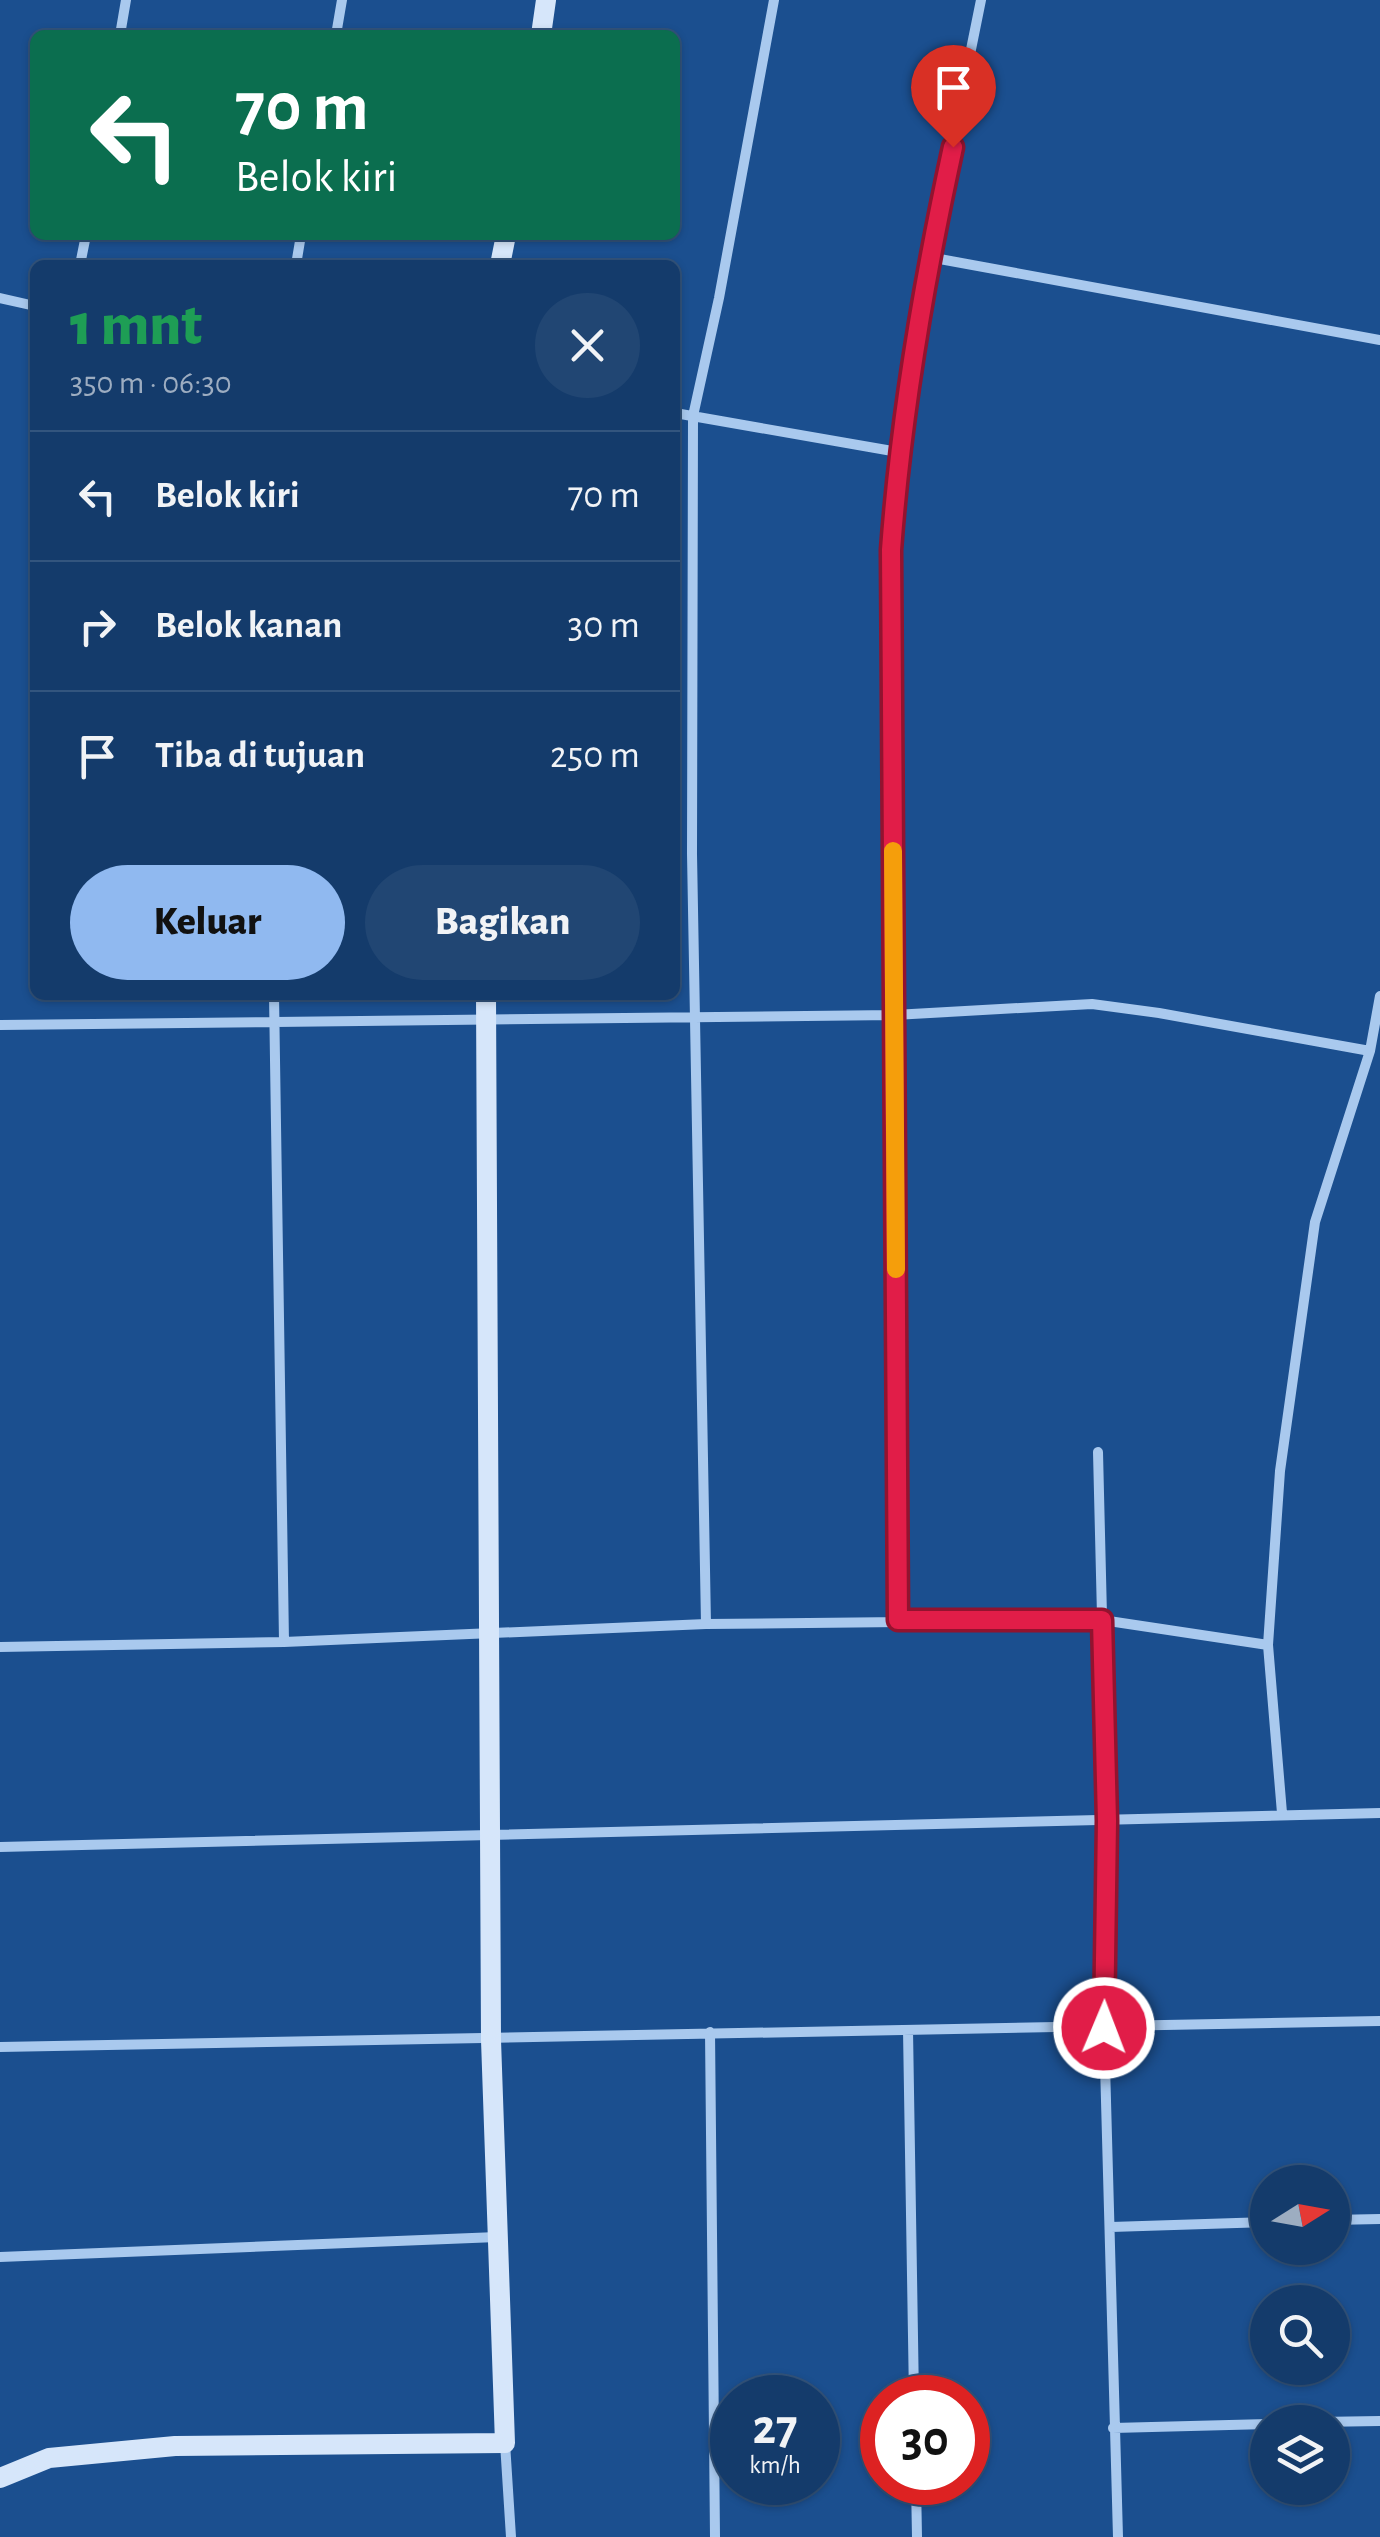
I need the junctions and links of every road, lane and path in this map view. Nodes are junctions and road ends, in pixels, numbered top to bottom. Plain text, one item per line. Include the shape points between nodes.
1 (126, 0) edge
2 (342, 0) edge
3 (546, 0) edge
4 (774, 0) edge
5 (980, 0) edge
6 (121, 30) edge
7 (337, 30) edge
8 (541, 30) edge
9 (929, 257) junction
10 (0, 298) edge
11 (30, 305) edge
12 (1380, 340) edge
13 (680, 414) edge
14 (692, 416) junction
15 (898, 452) junction
16 (1380, 996) edge
17 (274, 1000) edge
18 (486, 1000) edge
19 (894, 1015) junction
20 (696, 1017) junction
21 (486, 1019) junction
22 (275, 1022) junction
23 (0, 1024) edge
24 (1370, 1050) junction
25 (1098, 1452) dead end
26 (898, 1620) junction
27 (1102, 1620) junction
28 (706, 1624) junction
29 (490, 1634) junction
30 (284, 1642) junction
31 (1268, 1645) junction
32 (0, 1647) edge
33 (1282, 1813) junction
34 (1380, 1813) edge
35 (1107, 1821) junction
36 (492, 1834) junction
37 (0, 1847) edge
38 (1380, 2021) edge
39 (1104, 2028) junction
40 (908, 2030) junction
41 (710, 2032) junction
42 (492, 2040) junction
43 (0, 2046) edge
44 (1380, 2219) edge
45 (1350, 2220) edge
46 (1250, 2222) edge
47 (1111, 2226) junction
48 (498, 2237) junction
49 (0, 2257) edge
50 (914, 2375) edge
51 (1350, 2421) edge
52 (1380, 2421) edge
53 (1250, 2424) edge
54 (1113, 2428) junction
55 (505, 2443) junction
56 (0, 2478) edge
57 (916, 2505) edge
58 (510, 2537) edge
59 (715, 2537) edge
60 (917, 2537) edge
61 (1118, 2537) edge

1 - 6 street
2 - 7 street
3 - 8 street
4 - 14 street
5 - 9 street
9 - 12 street
9 - 15 street
10 - 11 street
13 - 14 street
14 - 15 street
14 - 20 street
15 - 19 street via 891,550
16 - 24 street
17 - 22 street
18 - 21 street
19 - 20 street
19 - 24 street via 1092,1004
19 - 26 street
20 - 21 street
20 - 28 street
21 - 22 street
21 - 29 street
22 - 23 street
22 - 30 street
24 - 31 street via 1315,1222 1280,1471
25 - 27 street
26 - 27 street
26 - 28 street
27 - 31 street
27 - 35 street
28 - 29 street
29 - 30 street
29 - 36 street
30 - 32 street
31 - 33 street
33 - 34 street
33 - 35 street
35 - 36 street
35 - 39 street
36 - 37 street
36 - 42 street
38 - 39 street
39 - 40 street
39 - 47 street
40 - 41 street
40 - 50 street
41 - 42 street
41 - 59 street
42 - 43 street
42 - 48 street
44 - 45 street
46 - 47 street
47 - 54 street
48 - 49 street
48 - 55 street
51 - 52 street
53 - 54 street
54 - 61 street
55 - 56 street via 175,2446 49,2458
55 - 58 street
57 - 60 street

